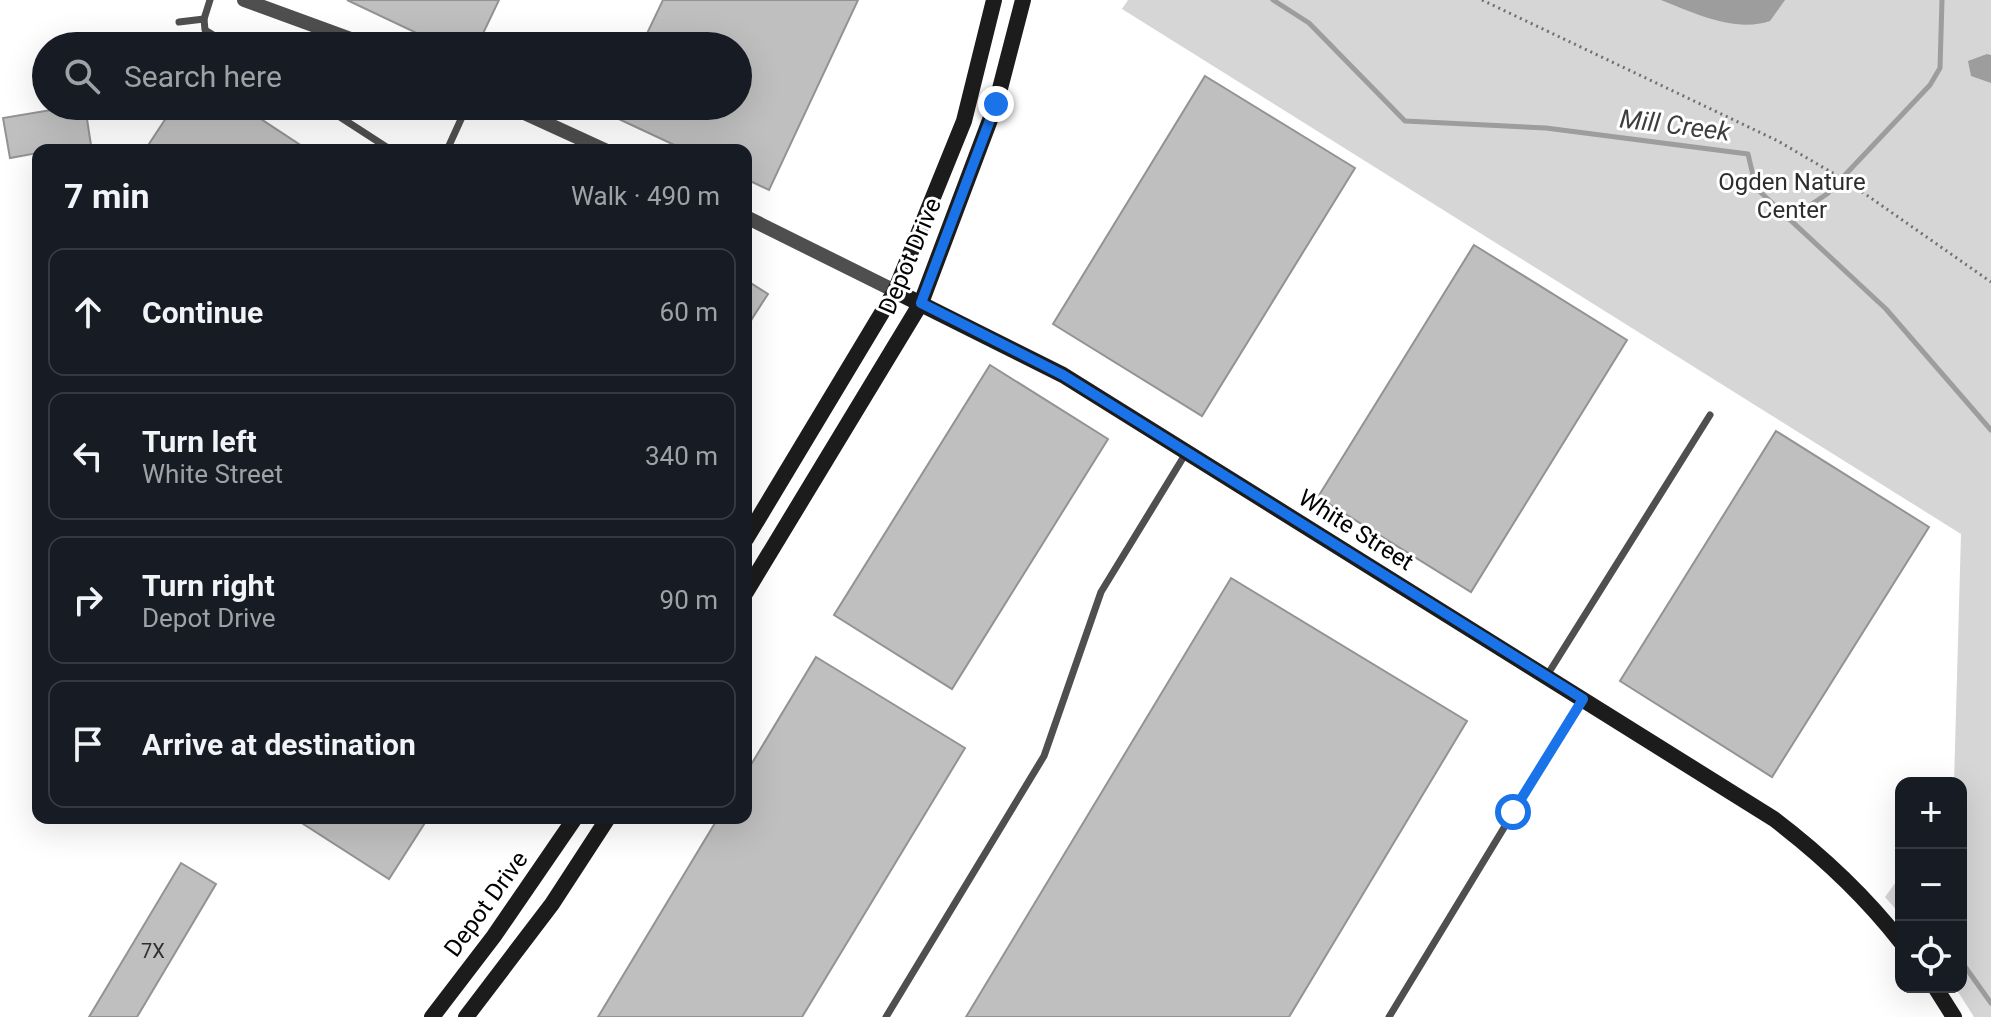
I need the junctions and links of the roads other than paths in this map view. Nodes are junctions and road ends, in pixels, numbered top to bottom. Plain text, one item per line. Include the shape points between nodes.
1 (210, 0) edge
2 (244, 0) edge
3 (994, 0) edge
4 (1023, 0) edge
5 (204, 19) junction
6 (179, 22) dead end
7 (208, 32) edge
8 (332, 32) edge
9 (345, 120) edge
10 (461, 120) edge
11 (540, 120) edge
12 (382, 144) edge
13 (450, 144) edge
14 (592, 144) edge
15 (752, 220) edge
16 (895, 291) junction
17 (921, 303) junction
18 (1710, 415) dead end
19 (1187, 452) junction
20 (752, 529) edge
21 (752, 582) edge
22 (1546, 677) junction
23 (1583, 699) junction
24 (571, 824) edge
25 (604, 824) edge
26 (1895, 934) edge
27 (1939, 993) edge
28 (432, 1017) edge
29 (466, 1017) edge
30 (886, 1017) edge
31 (1389, 1017) edge
32 (1954, 1017) edge

1 - 5 lane
2 - 8 street
3 - 16 main road, Depot Drive via 964,121
4 - 17 main road, Depot Drive via 996,104
5 - 6 lane
5 - 7 lane
9 - 12 lane
10 - 13 lane
11 - 14 street
15 - 16 street, White Street
16 - 17 main road, White Street
16 - 20 main road, Depot Drive
17 - 19 main road, White Street via 1063,375
17 - 21 main road, Depot Drive
18 - 22 lane
19 - 22 main road, White Street
19 - 30 lane via 1101,592 1044,756
22 - 23 main road, White Street
23 - 26 main road, White Street via 1799,837
23 - 31 lane
24 - 28 main road, Depot Drive
25 - 29 main road via 552,904
27 - 32 main road

